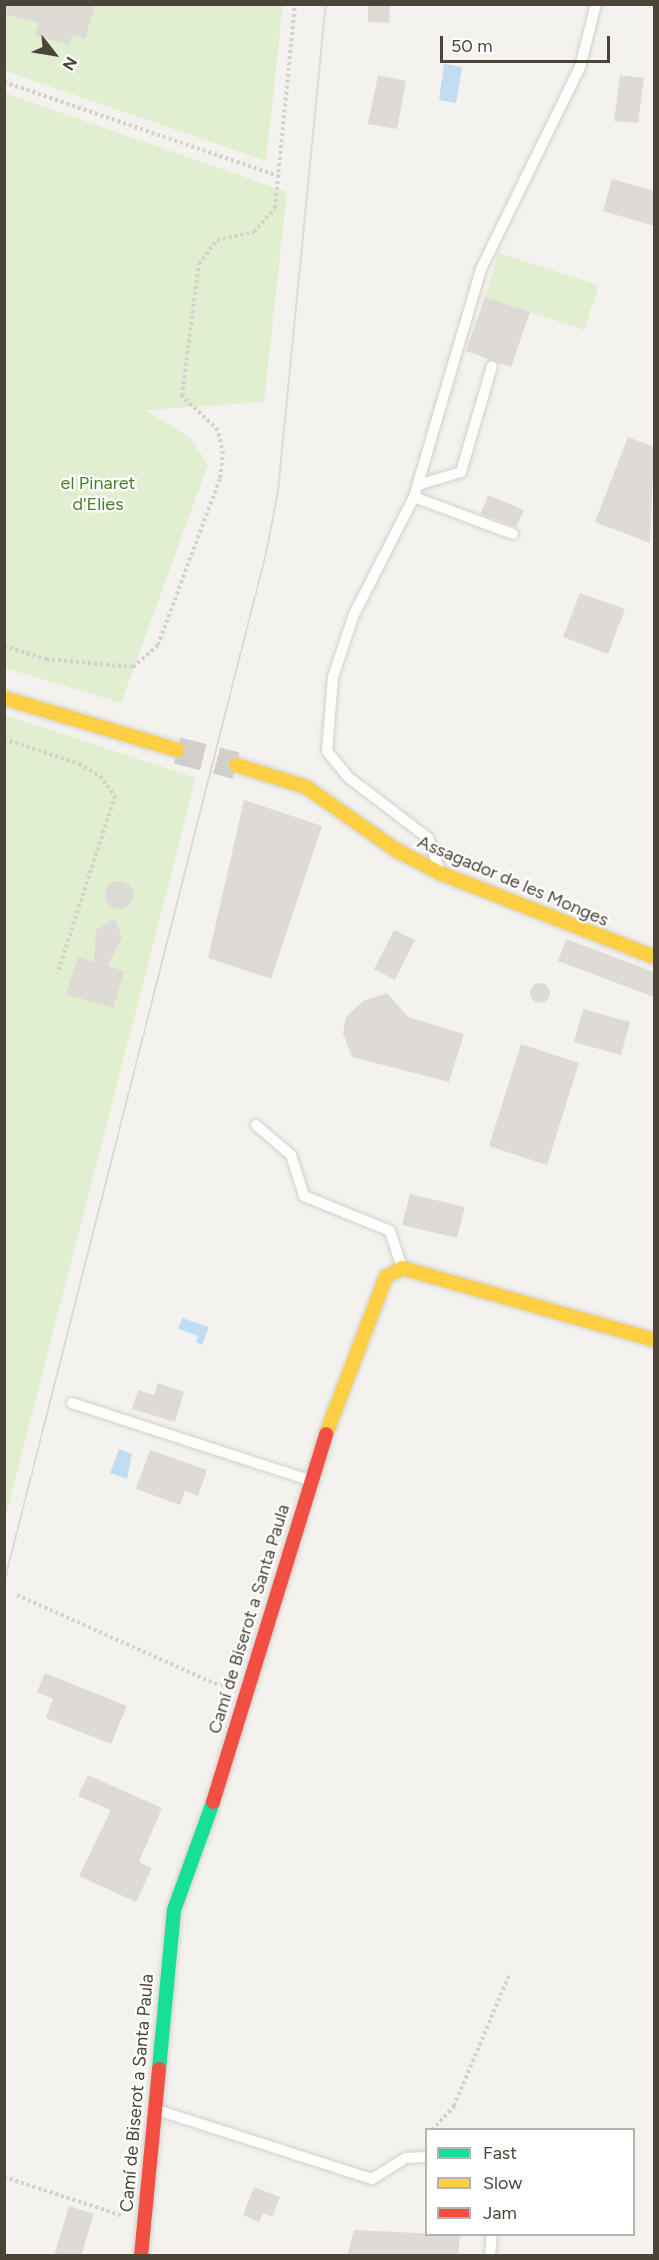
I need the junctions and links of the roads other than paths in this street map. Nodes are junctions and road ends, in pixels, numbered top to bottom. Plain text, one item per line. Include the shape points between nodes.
1 (596, 4) edge
2 (492, 366) dead end
3 (418, 485) junction
4 (414, 497) junction
5 (513, 534) dead end
6 (4, 698) edge
7 (177, 750) tunnel mouth
8 (236, 765) tunnel mouth
9 (440, 873) junction
10 (654, 957) edge
11 (255, 1125) dead end
12 (402, 1268) junction
13 (654, 1340) edge
14 (72, 1403) dead end
15 (309, 1480) junction
16 (154, 2109) junction
17 (425, 2157) edge
18 (492, 2236) edge
19 (141, 2256) edge
20 (490, 2256) edge

1 - 3 lane via 580,67 481,269
2 - 3 lane via 461,472
3 - 4 lane
4 - 5 lane
4 - 9 lane via 354,614 333,677 327,751 348,777 428,837
6 - 7 street
8 - 9 street, Assagador de les Monges via 306,787 396,850
9 - 10 street, Assagador de les Monges
11 - 12 lane via 291,1155 304,1196 390,1231
12 - 13 street
12 - 15 street, Camí de Biserot a Santa Paula via 386,1277
14 - 15 lane
15 - 16 street, Camí de Biserot a Santa Paula via 246,1697 174,1910
16 - 17 lane via 372,2179 406,2158
16 - 19 street, Camí de Biserot a Santa Paula
18 - 20 lane

